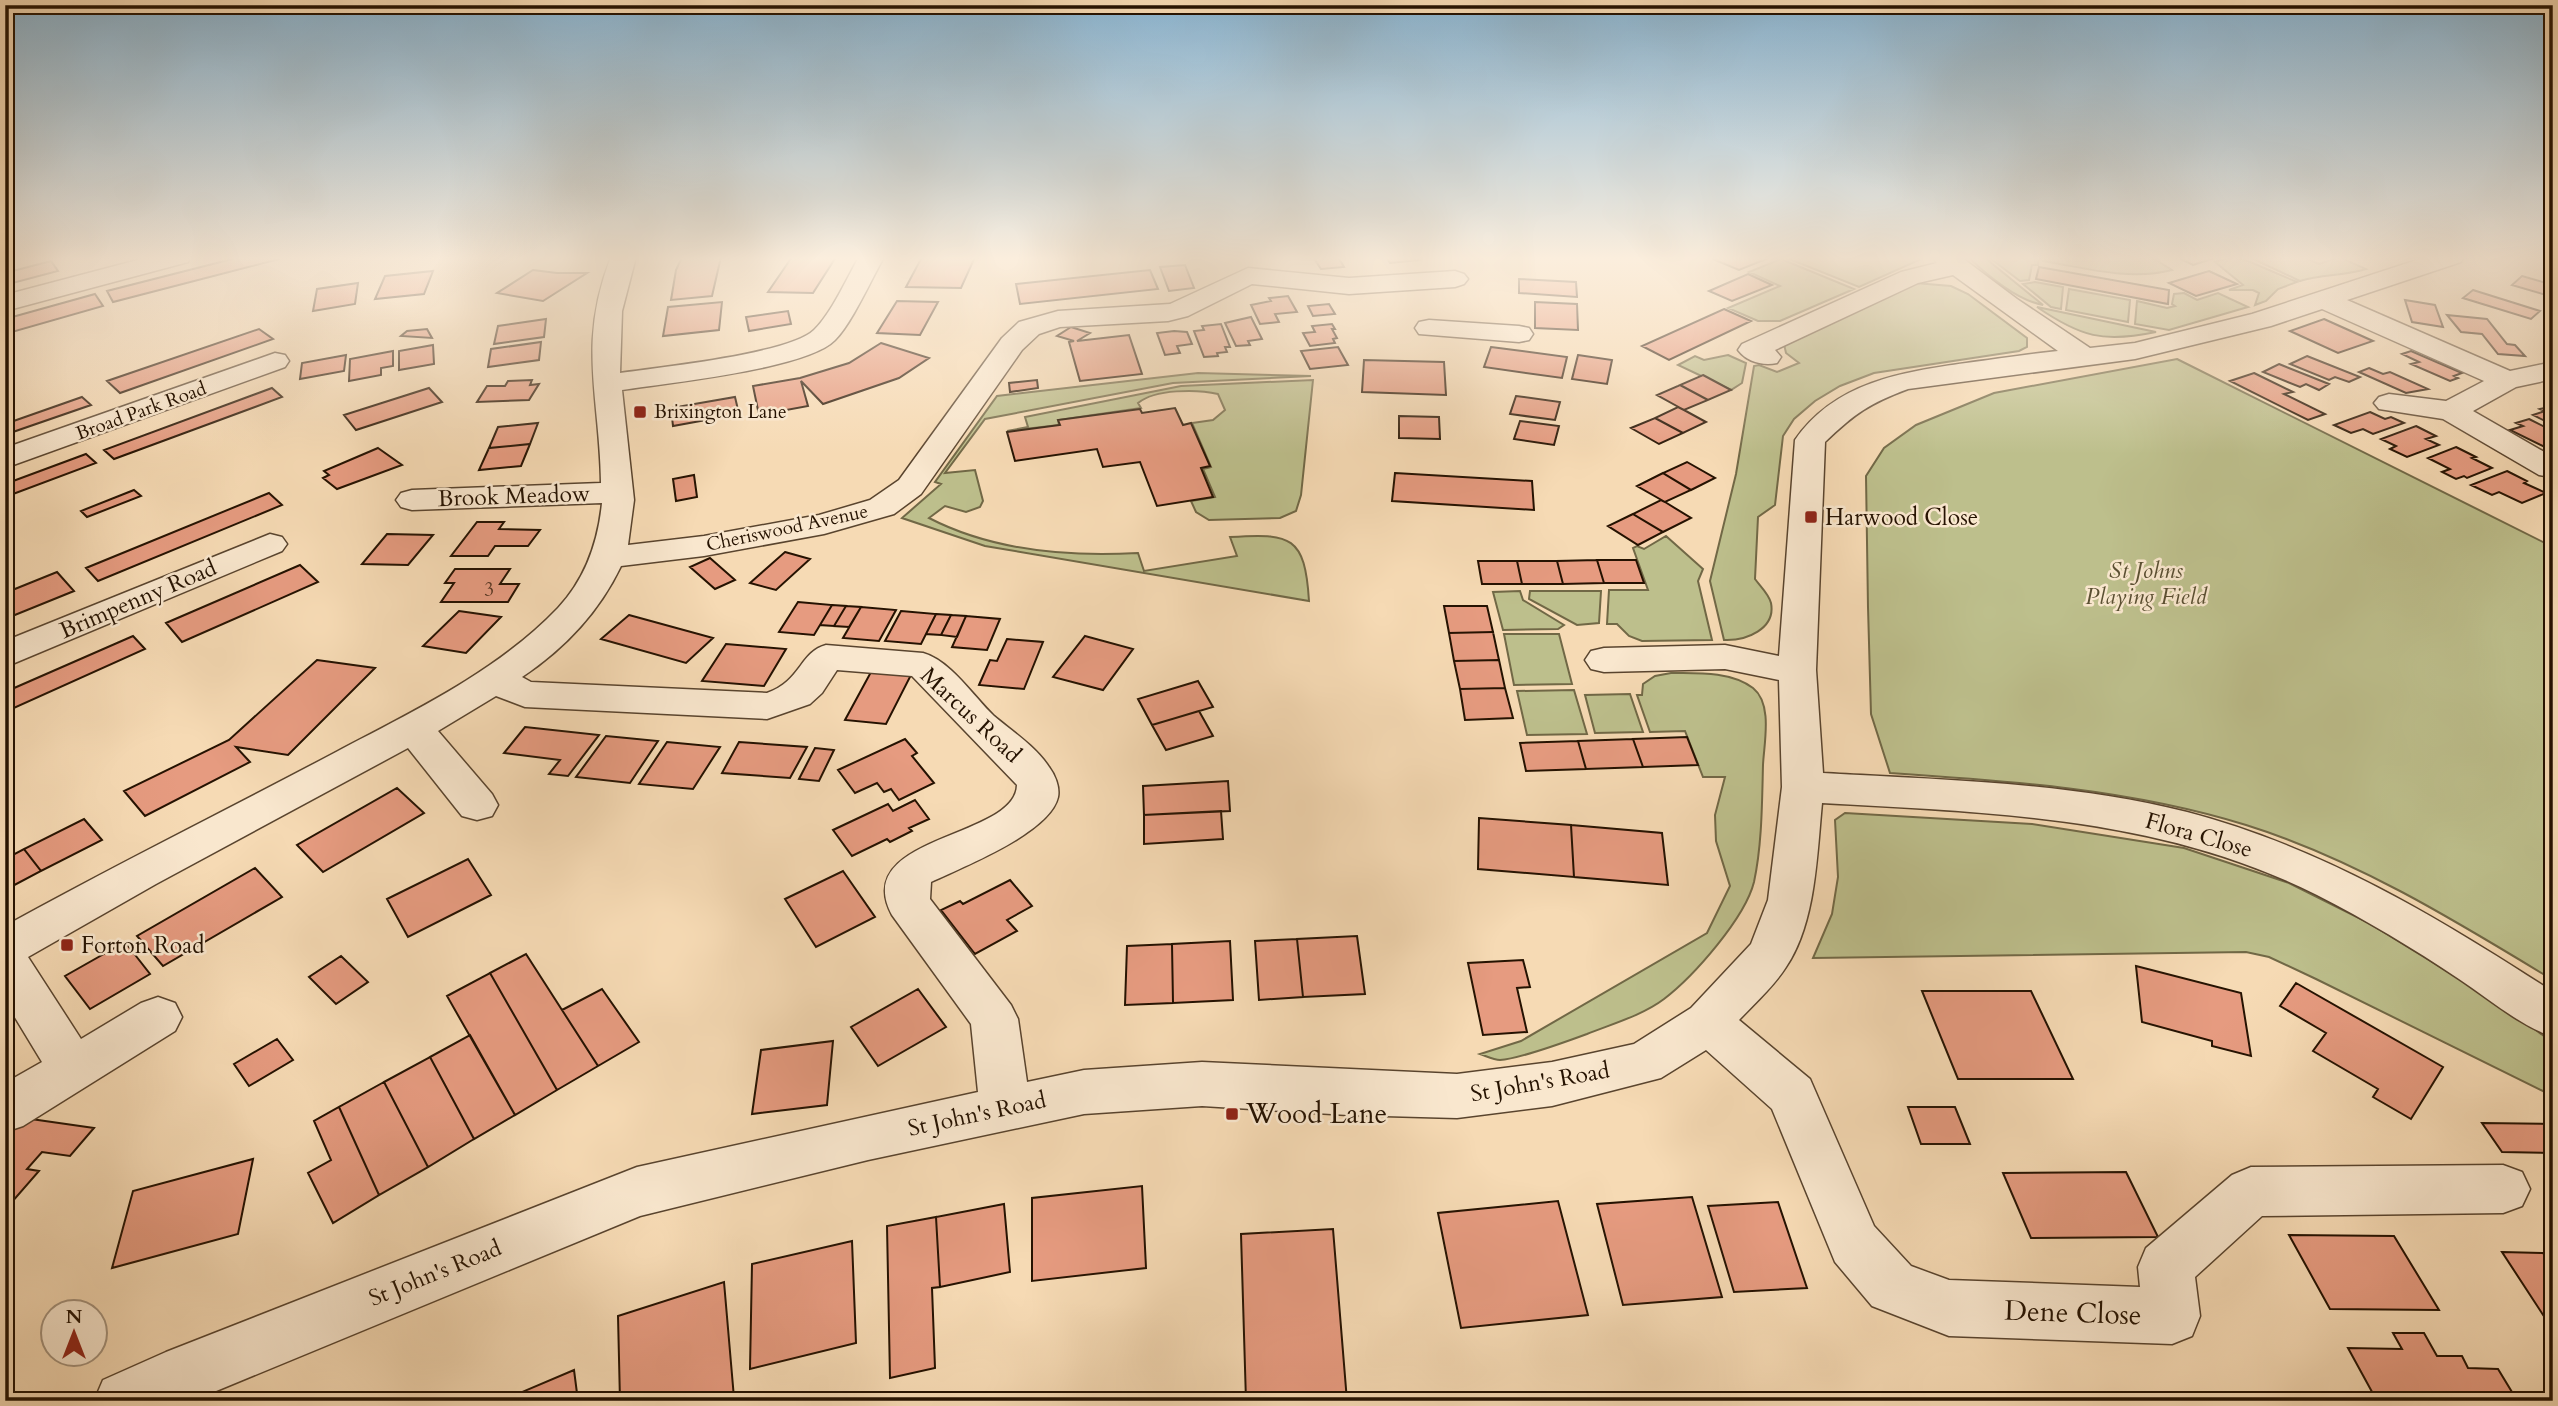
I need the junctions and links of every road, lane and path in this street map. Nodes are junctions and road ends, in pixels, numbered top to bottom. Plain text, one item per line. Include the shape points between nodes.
1 (607, 323) edge
2 (833, 323) edge
3 (1046, 323) edge
4 (1447, 323) edge
5 (1494, 323) edge
6 (1811, 323) edge
7 (2036, 323) edge
8 (2250, 323) edge
9 (2376, 323) edge
10 (1429, 328) dead end
11 (1519, 334) dead end
12 (1767, 357) dead end
13 (2085, 357) junction
14 (275, 361) dead end
15 (2553, 369) edge
16 (2507, 380) junction
17 (607, 384) junction
18 (2389, 403) dead end
19 (2451, 411) junction
20 (5, 459) edge
21 (2550, 468) dead end
22 (616, 491) junction
23 (412, 500) dead end
24 (270, 544) dead end
25 (609, 557) junction
26 (5, 655) edge
27 (1604, 660) dead end
28 (1797, 670) junction
29 (495, 680) junction
30 (413, 727) junction
31 (1803, 787) junction
32 (477, 805) dead end
33 (5, 948) edge
34 (5, 960) edge
35 (158, 1017) dead end
36 (2553, 1017) edge
37 (1708, 1022) junction
38 (74, 1069) junction
39 (1005, 1107) junction
40 (5, 1110) edge
41 (2503, 1189) dead end
42 (124, 1401) edge

1 - 17 street
2 - 17 street via 813,345 782,355
3 - 25 street, Cheriswood Avenue via 1028,328 1012,344 911,487 882,507 824,524 704,546
4 - 10 street
5 - 11 street
6 - 12 street via 1752,350
7 - 13 street
8 - 13 street, St John's Road via 2134,351
9 - 16 street
13 - 28 street, St John's Road via 1902,382 1862,396 1810,440
14 - 20 street, Broad Park Road
15 - 16 street
16 - 19 street
17 - 22 street
18 - 19 street
19 - 21 street
22 - 23 street, Brook Meadow
22 - 25 street via 617,527
24 - 26 street, Brimpenny Road
25 - 29 street via 592,588 561,625
27 - 28 street via 1724,657
28 - 31 street, St John's Road
29 - 30 street
29 - 39 street, Marcus Road via 525,694 767,706 791,700 809,687 826,657 923,665 1033,774 1037,785 1037,798 1024,814 915,871 906,887 908,903 994,1019
30 - 32 street
30 - 33 street
31 - 36 street, Flora Close via 2041,803 2131,816 2225,840 2291,863 2402,919
31 - 37 street, St John's Road via 1790,900 1770,954
34 - 38 street
35 - 38 street
37 - 39 street, St John's Road via 1644,1063 1552,1084 1457,1096 1202,1084 1084,1092
37 - 41 street, Dene Close via 1792,1095 1854,1244 1892,1287 1949,1308 2172,1316 2166,1267 2251,1192
38 - 40 street
39 - 42 street, St John's Road via 637,1192

